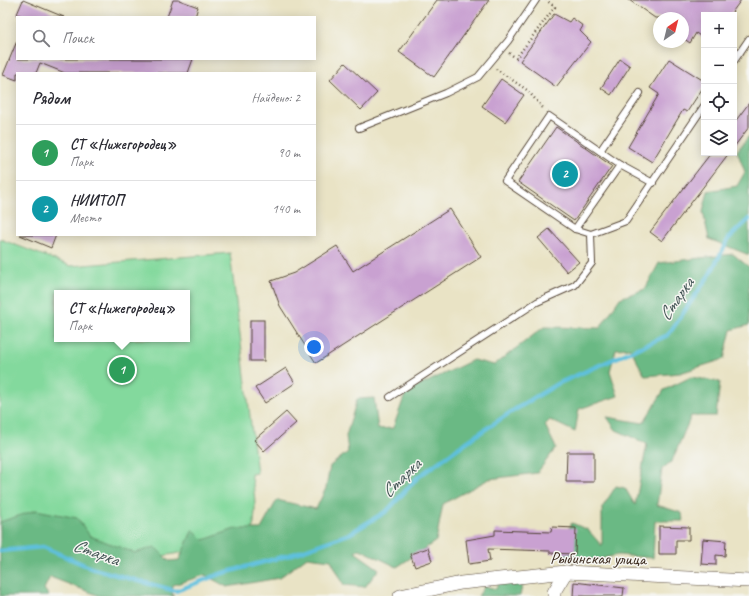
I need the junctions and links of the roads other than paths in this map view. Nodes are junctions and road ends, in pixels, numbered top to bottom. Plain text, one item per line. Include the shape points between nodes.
1 (536, 0) edge
2 (749, 39) edge
3 (737, 57) edge
4 (640, 93) dead end
5 (701, 111) edge
6 (359, 128) dead end
7 (600, 151) junction
8 (620, 165) junction
9 (653, 183) junction
10 (575, 229) junction
11 (591, 234) junction
12 (390, 397) dead end
13 (566, 572) junction
14 (749, 581) edge
15 (400, 596) edge
16 (554, 596) edge

1 - 6 lane via 478,77 446,93
2 - 3 lane
4 - 7 lane
5 - 9 lane
7 - 8 lane
7 - 10 lane via 549,116 505,181
8 - 9 lane
8 - 10 lane
9 - 11 lane via 626,221
10 - 11 lane
11 - 12 lane via 592,263 575,285 537,302
13 - 14 street, Рыбинская улица
13 - 15 street, Рыбинская улица via 461,583
13 - 16 street

